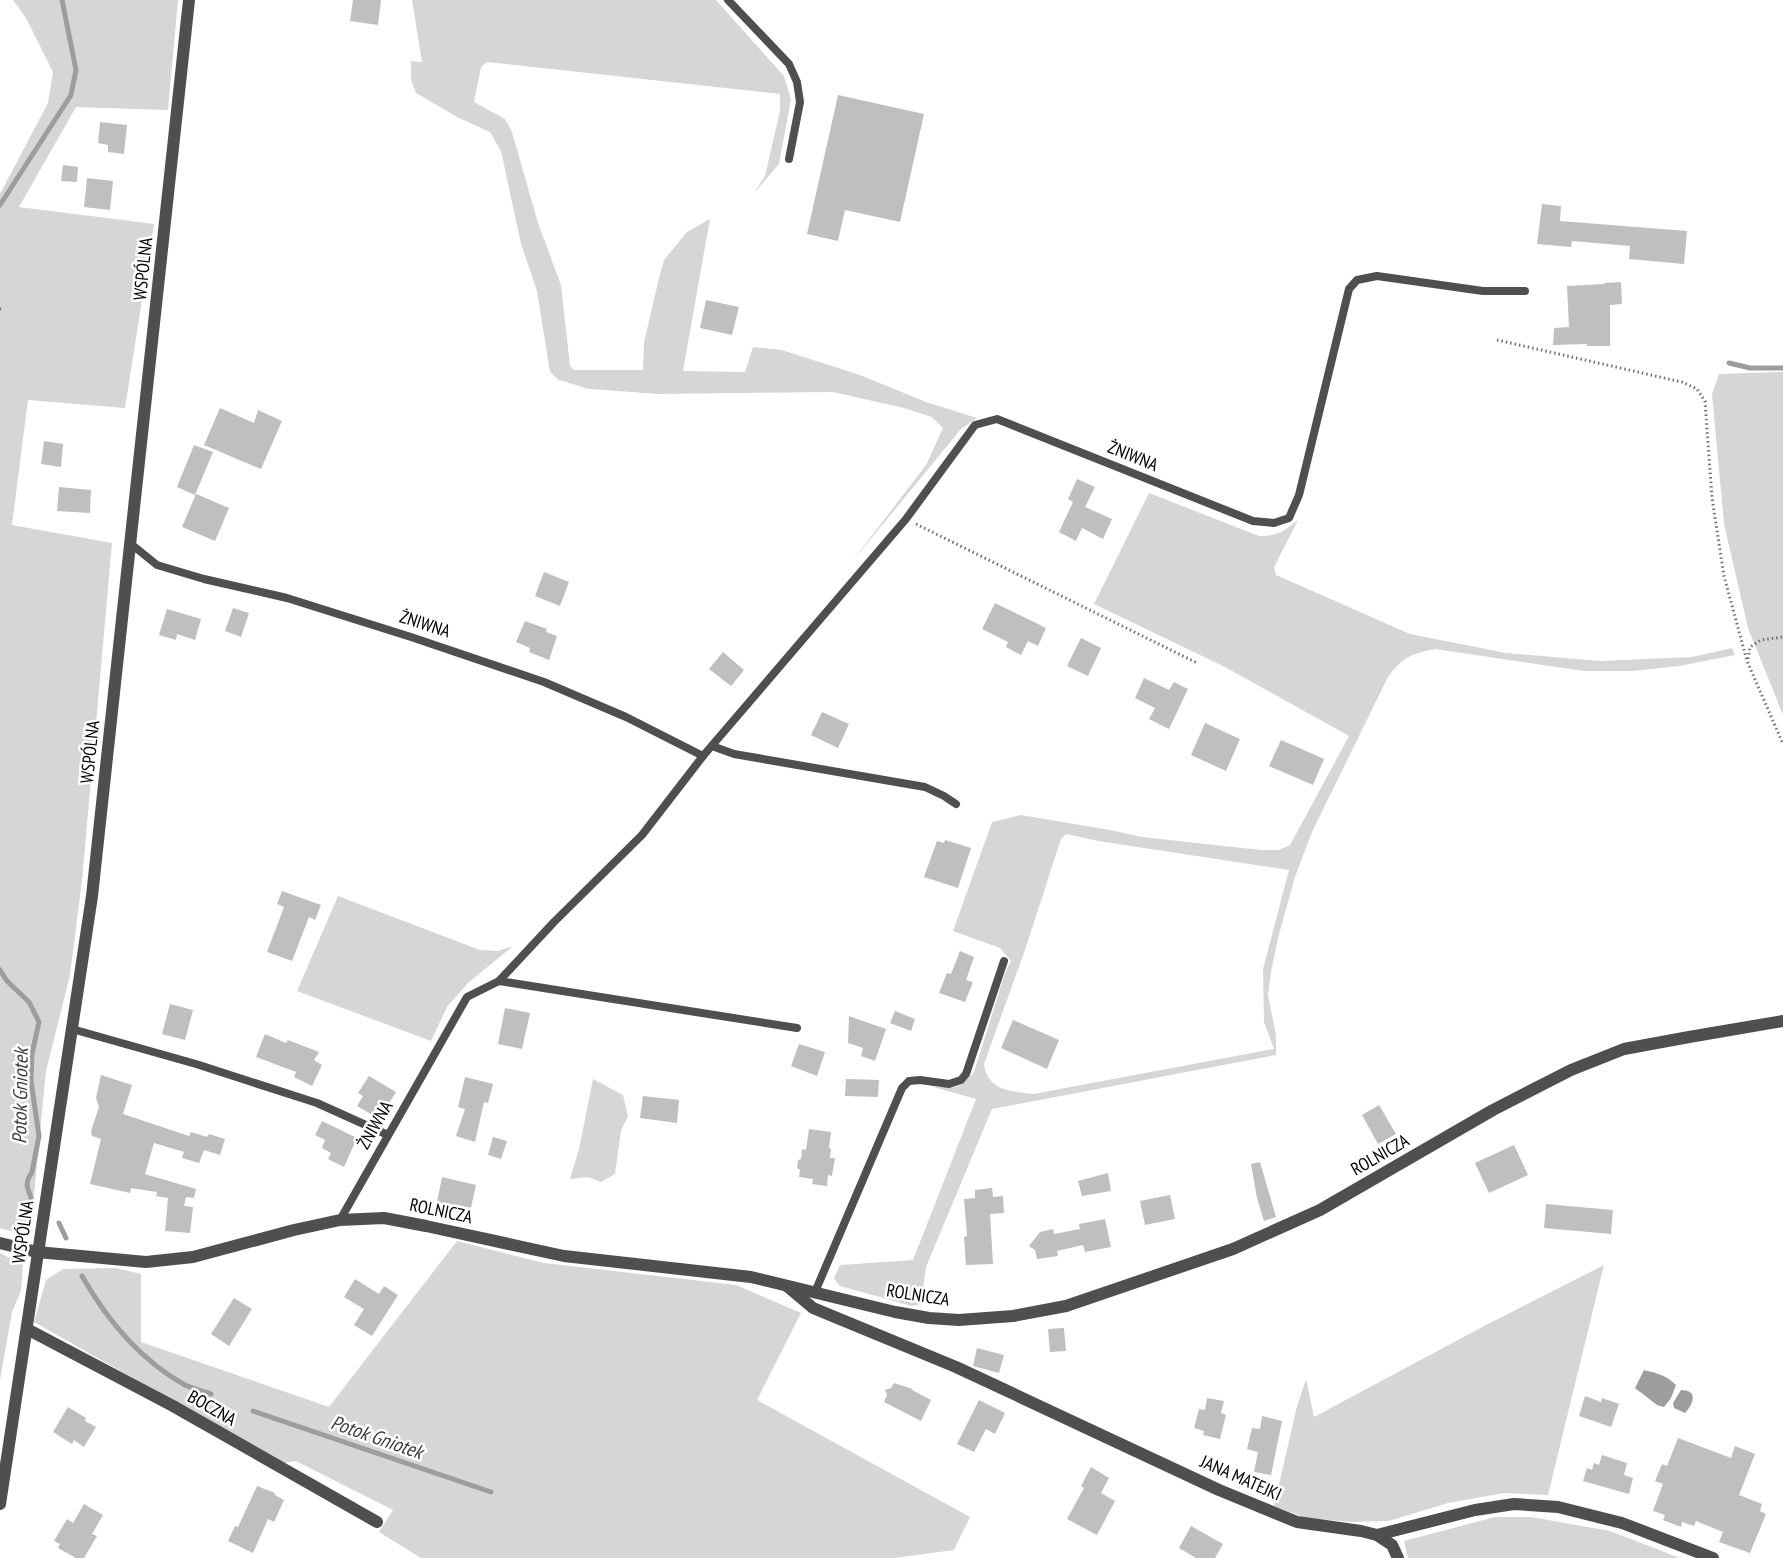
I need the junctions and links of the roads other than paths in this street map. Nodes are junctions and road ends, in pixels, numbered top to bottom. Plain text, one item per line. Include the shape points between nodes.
1 (189, 0) edge
2 (729, 0) edge
3 (789, 159) dead end
4 (1525, 291) dead end
5 (130, 544) junction
6 (712, 746) junction
7 (703, 756) junction
8 (956, 804) dead end
9 (1004, 961) dead end
10 (499, 981) junction
11 (1783, 1021) edge
12 (797, 1028) dead end
13 (72, 1029) junction
14 (388, 1135) junction
15 (340, 1220) junction
16 (0, 1243) edge
17 (38, 1252) junction
18 (785, 1284) junction
19 (815, 1292) junction
20 (27, 1329) junction
21 (0, 1504) edge
22 (376, 1522) dead end
23 (1377, 1535) junction
24 (1398, 1558) edge
25 (1713, 1558) edge

1 - 5 street, WSPÓLNA
2 - 3 lane via 789,64 797,82 800,102
4 - 6 lane, ŻNIWNA via 1483,291 1377,276 1357,280 1349,289 1299,495 1289,518 1274,523 1253,521 997,419 975,425 906,519
5 - 7 lane, ŻNIWNA via 157,565 287,598 544,682
5 - 13 street, WSPÓLNA via 92,896
6 - 7 lane, ŻNIWNA
6 - 8 lane via 734,754 925,787
7 - 10 lane, ŻNIWNA via 642,835
9 - 19 lane via 966,1074 949,1084 920,1080 909,1081 902,1088
10 - 12 lane
10 - 14 lane, ŻNIWNA via 467,997
11 - 19 street, ROLNICZA via 1624,1049 1571,1070 1493,1110 1320,1210 1233,1249 1066,1306 1013,1316 959,1320 896,1312
13 - 14 lane via 317,1103
13 - 17 street, WSPÓLNA
14 - 15 lane, ŻNIWNA
15 - 17 street, ROLNICZA via 193,1257 146,1262
15 - 18 street, ROLNICZA via 384,1218 564,1256
16 - 17 street, ROLNICZA
17 - 20 street, WSPÓLNA
18 - 19 street, ROLNICZA
18 - 23 street, JANA MATEJKI via 813,1308 956,1367 1230,1494 1297,1522
20 - 21 street, WSPÓLNA
20 - 22 street, BOCZNA
23 - 24 street via 1392,1545
23 - 25 street, JANA MATEJKI via 1475,1510 1514,1504 1558,1507 1622,1523

